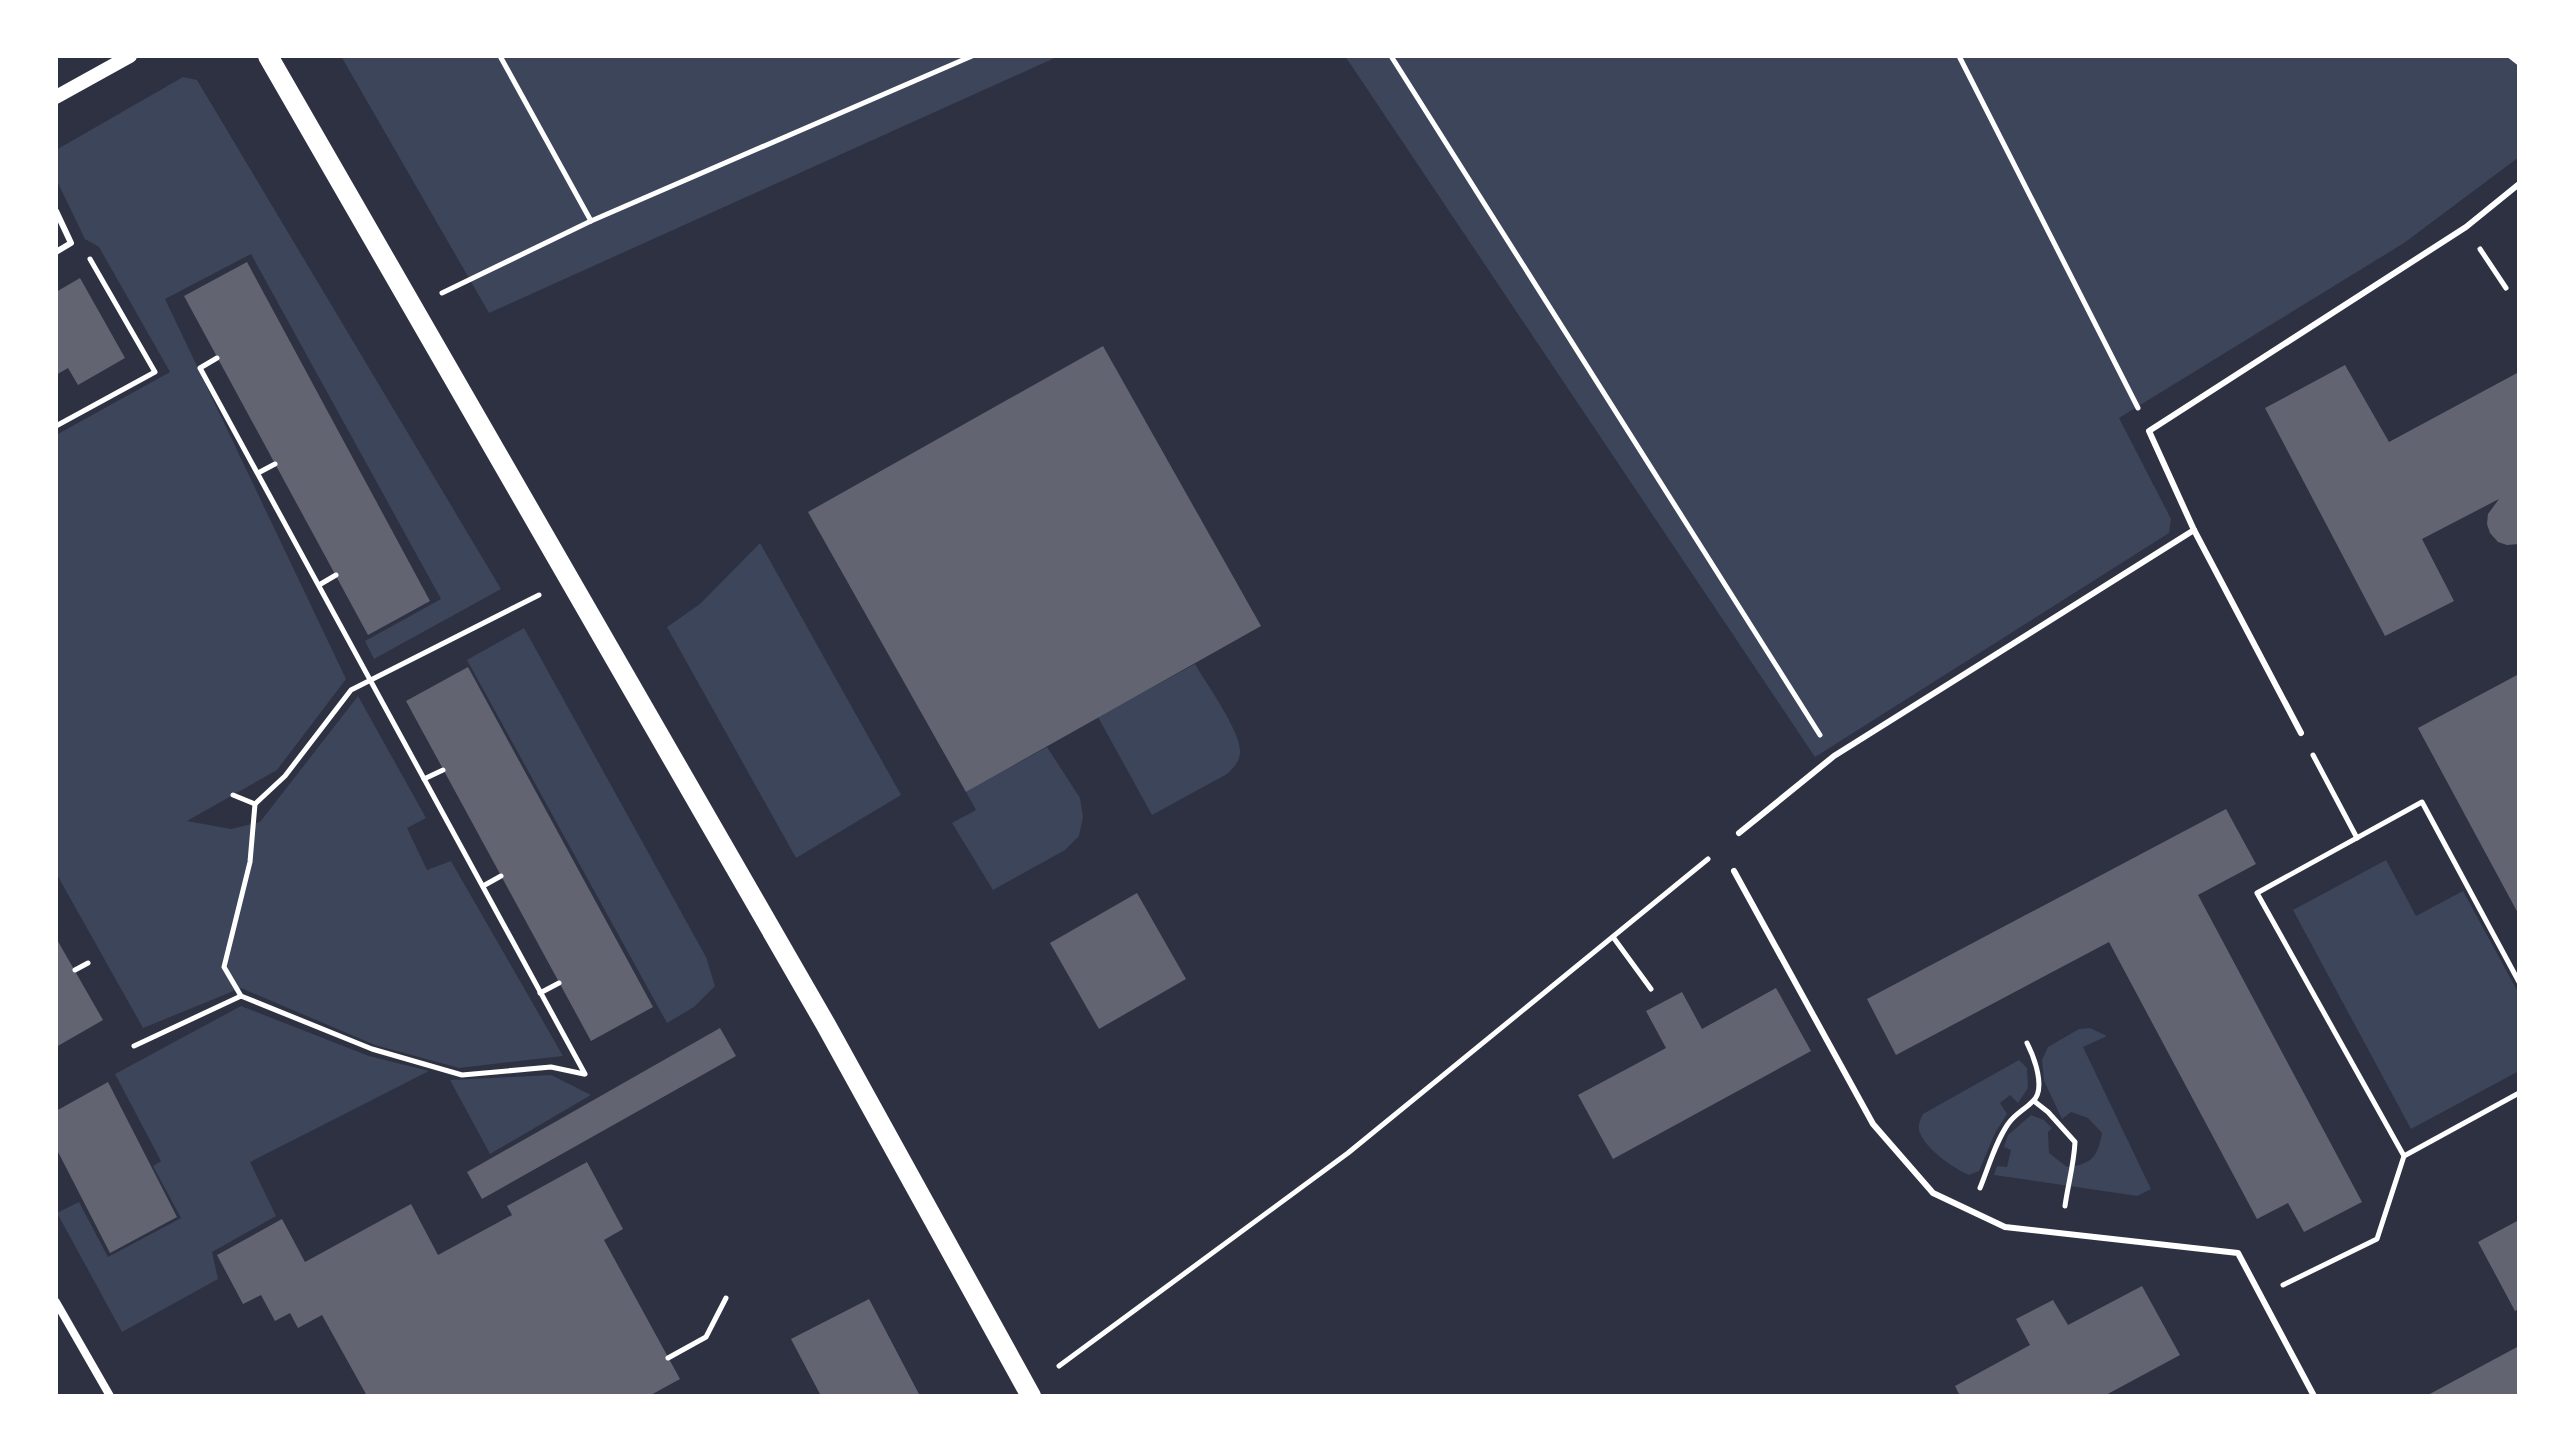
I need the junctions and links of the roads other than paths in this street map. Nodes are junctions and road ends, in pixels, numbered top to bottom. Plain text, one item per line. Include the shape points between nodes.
1 (130, 56) edge
2 (268, 56) edge
3 (56, 97) edge
4 (2519, 184) edge
5 (56, 211) edge
6 (56, 252) edge
7 (2194, 530) junction
8 (2301, 733) road end
9 (1739, 833) road end
10 (1734, 871) dead end
11 (56, 1302) edge
12 (110, 1396) edge
13 (1031, 1396) edge
14 (2314, 1396) edge

1 - 3 street
2 - 13 main road via 826,1025
4 - 7 lane via 2466,227 2149,431
5 - 6 lane via 71,243
7 - 8 lane
7 - 9 lane via 1834,756
10 - 14 lane via 1873,1124 1933,1193 2005,1227 2238,1253
11 - 12 street

